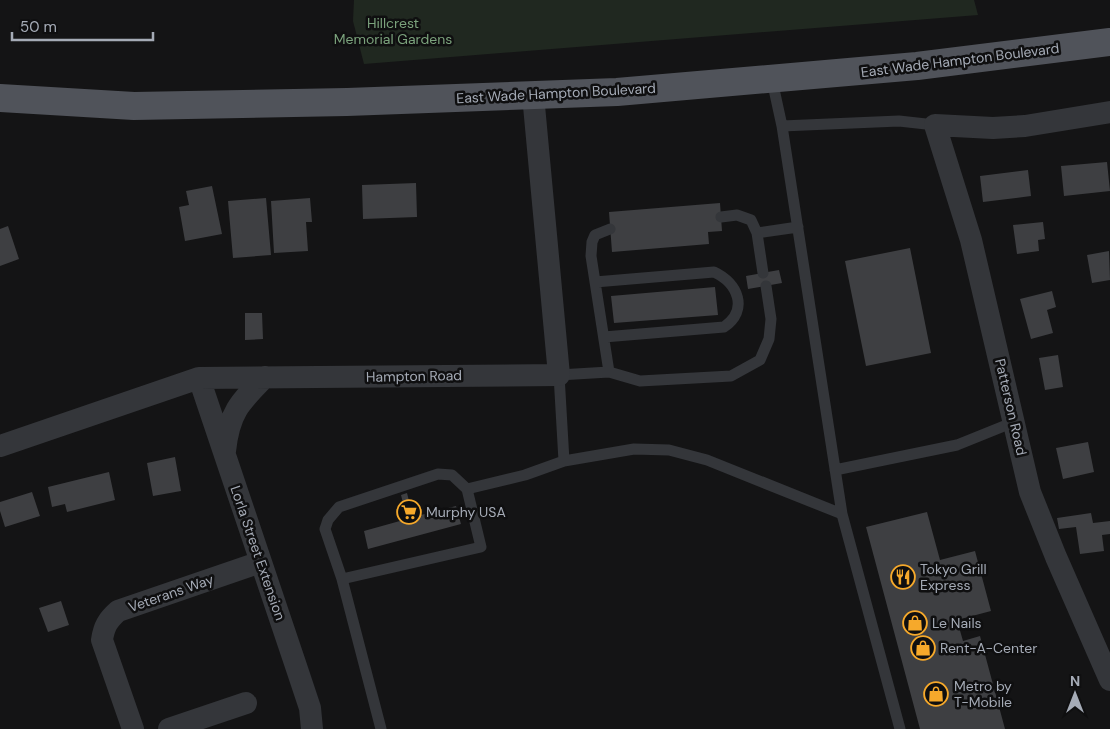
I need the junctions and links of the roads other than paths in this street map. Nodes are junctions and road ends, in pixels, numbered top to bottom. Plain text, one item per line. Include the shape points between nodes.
1 (1110, 42) edge
2 (772, 80) junction
3 (533, 94) junction
4 (0, 98) edge
5 (1110, 112) edge
6 (935, 125) junction
7 (782, 126) junction
8 (721, 217) dead end
9 (798, 227) junction
10 (610, 229) dead end
11 (757, 233) junction
12 (763, 273) dead end
13 (595, 282) junction
14 (766, 286) dead end
15 (604, 337) junction
16 (609, 372) junction
17 (559, 375) junction
18 (266, 377) junction
19 (199, 378) junction
20 (1014, 422) junction
21 (0, 446) edge
22 (225, 454) junction
23 (564, 461) junction
24 (835, 470) junction
25 (467, 489) junction
26 (842, 514) junction
27 (261, 562) junction
28 (342, 579) junction
29 (1110, 680) edge
30 (246, 702) dead end
31 (133, 729) edge
32 (169, 729) edge
33 (312, 729) edge
34 (381, 729) edge
35 (900, 729) edge

1 - 2 main road, East Wade Hampton Boulevard
2 - 3 main road, East Wade Hampton Boulevard via 617,92
2 - 7 lane
3 - 4 main road, East Wade Hampton Boulevard via 134,106
3 - 17 street
5 - 6 street via 1024,126
6 - 7 lane via 899,120
6 - 20 street, Patterson Road via 972,240
7 - 9 lane
8 - 11 lane via 747,217
9 - 11 lane
9 - 24 lane
10 - 13 lane via 595,235 592,242
11 - 12 lane
13 - 15 lane
13 - 15 lane via 714,272 730,281 738,299 732,322 724,327
14 - 16 lane via 771,319 770,339 760,360 731,376 640,381
15 - 16 lane
16 - 17 lane
17 - 18 street, Hampton Road
17 - 23 lane
18 - 19 street, Hampton Road
18 - 22 street via 239,405 228,426
19 - 21 street, Hampton Road
19 - 22 street, Lorla Street Extension
20 - 24 lane via 957,445
20 - 29 street, Patterson Road via 1030,492
22 - 27 street, Lorla Street Extension
23 - 25 lane via 525,475
23 - 26 lane via 634,449 669,450 707,460
24 - 26 lane
25 - 28 lane via 481,547
25 - 28 lane via 452,475 438,474 339,507 325,529
26 - 35 lane
27 - 31 street, Veterans Way via 118,611 108,619 102,640
27 - 33 street, Lorla Street Extension via 310,708
28 - 34 lane
30 - 32 street

